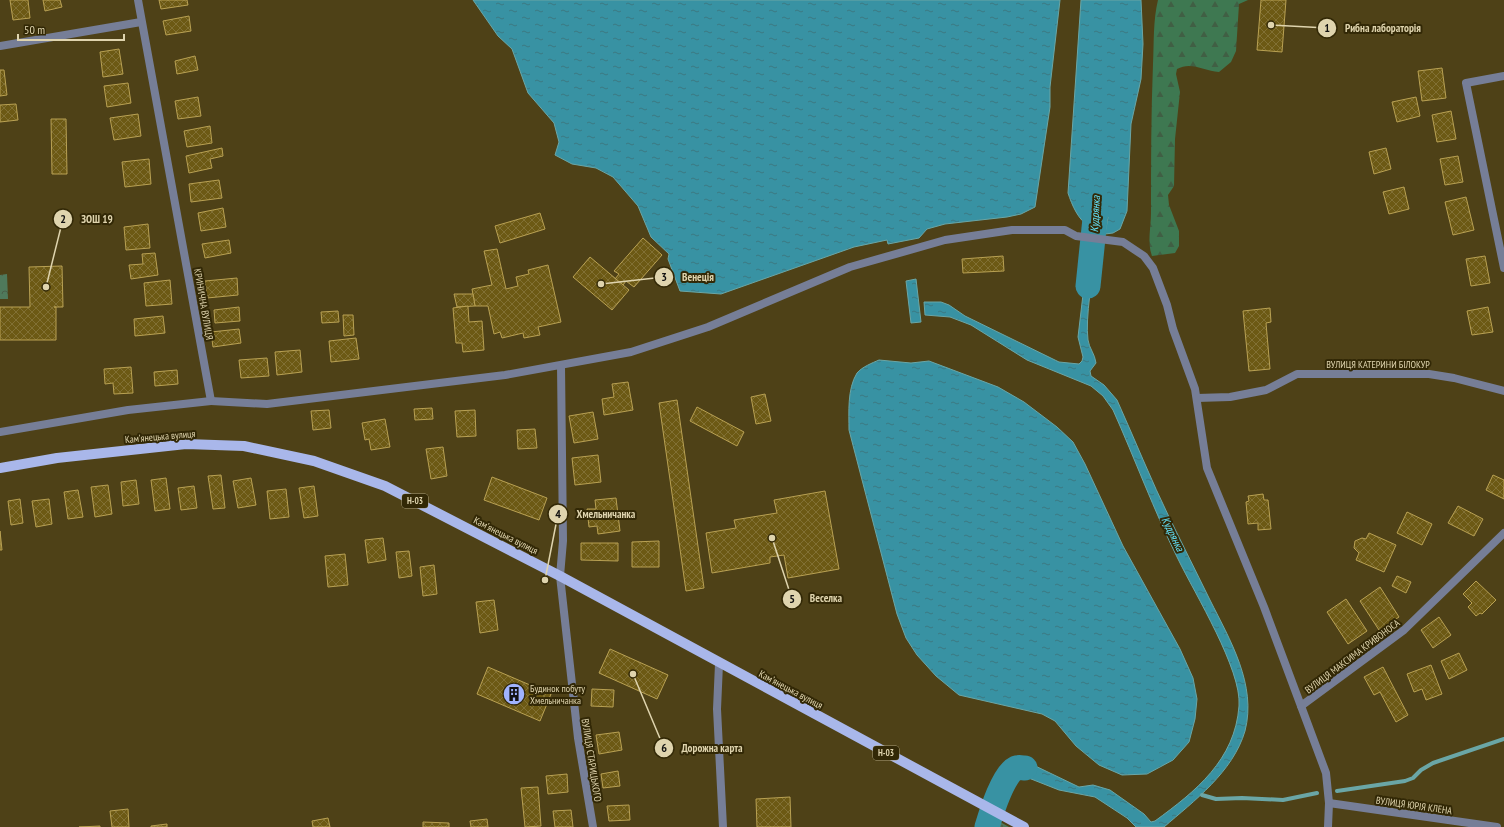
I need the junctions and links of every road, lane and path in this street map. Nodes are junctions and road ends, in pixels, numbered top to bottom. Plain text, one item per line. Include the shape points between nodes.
1 (138, 0) edge
2 (141, 22) junction
3 (0, 46) edge
4 (1504, 76) edge
5 (1504, 268) edge
6 (561, 366) junction
7 (1504, 391) edge
8 (1197, 398) junction
9 (211, 401) junction
10 (0, 432) edge
11 (0, 468) edge
12 (1504, 533) edge
13 (560, 576) junction
14 (719, 664) junction
15 (1301, 706) junction
16 (1329, 803) junction
17 (592, 827) edge
18 (723, 827) edge
19 (1024, 827) edge
20 (1328, 827) edge
21 (1497, 827) edge

1 - 2 street, КРИНИЧНА ВУЛИЦЯ
2 - 3 street
2 - 9 street, КРИНИЧНА ВУЛИЦЯ
4 - 5 street via 1466,83
6 - 8 street via 631,352 701,329 850,267 944,240 1012,230 1065,230 1076,236 1123,242 1144,256 1153,268 1167,305
6 - 9 street via 267,404
6 - 13 street, ВУЛИЦЯ СТАРИЦЬКОГО via 563,541
7 - 8 street, ВУЛИЦЯ КАТЕРИНИ БІЛОКУР via 1429,374 1297,374 1266,390 1230,397
8 - 15 street via 1207,468
9 - 10 street via 128,410
11 - 13 main road, Камʼянецька вулиця / Н-03 via 57,458 186,444 244,446 277,452 314,461 385,486
12 - 15 street, ВУЛИЦЯ МАКСИМА КРИВОНОСА via 1404,630
13 - 14 main road, Камʼянецька вулиця / Н-03
13 - 17 street, ВУЛИЦЯ СТАРИЦЬКОГО via 578,738
14 - 18 street via 717,709
14 - 19 main road, Камʼянецька вулиця / Н-03
15 - 16 street, ВУЛИЦЯ МАКСИМА КРИВОНОСА via 1326,772
16 - 20 street, ВУЛИЦЯ МАКСИМА КРИВОНОСА
16 - 21 street, ВУЛИЦЯ ЮРІЯ КЛЕНА

